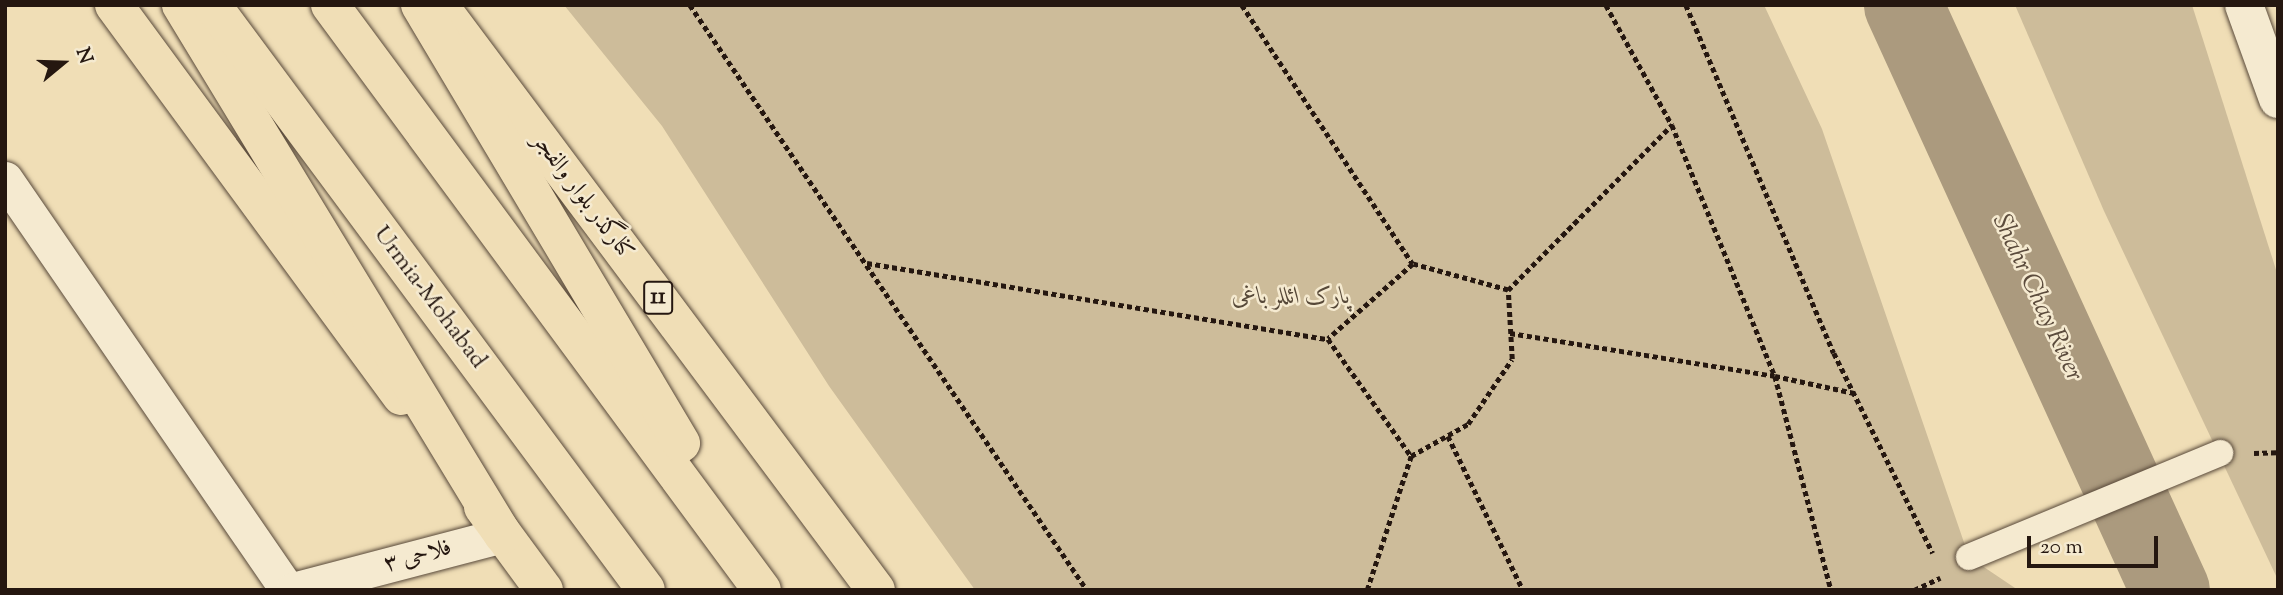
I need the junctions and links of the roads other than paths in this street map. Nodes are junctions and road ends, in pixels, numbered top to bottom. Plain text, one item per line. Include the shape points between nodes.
1 (114, 5) edge
2 (181, 5) edge
3 (212, 5) edge
4 (330, 5) edge
5 (420, 5) edge
6 (439, 5) edge
7 (2244, 5) edge
8 (2278, 99) edge
9 (5, 179) edge
10 (2220, 453) dead end
11 (503, 535) junction
12 (1969, 557) dead end
13 (290, 590) edge
14 (544, 590) edge
15 (646, 590) edge
16 (762, 590) edge
17 (768, 590) edge
18 (876, 590) edge

1 - 11 main road
2 - 11 main road
3 - 15 main road, Urmia-Mohabad
4 - 16 main road
5 - 17 main road
6 - 18 main road, کنارگذر بلوار والفجر / 11
7 - 8 street
9 - 13 street
10 - 12 street
11 - 13 street, فلاحی ۳
11 - 14 main road

